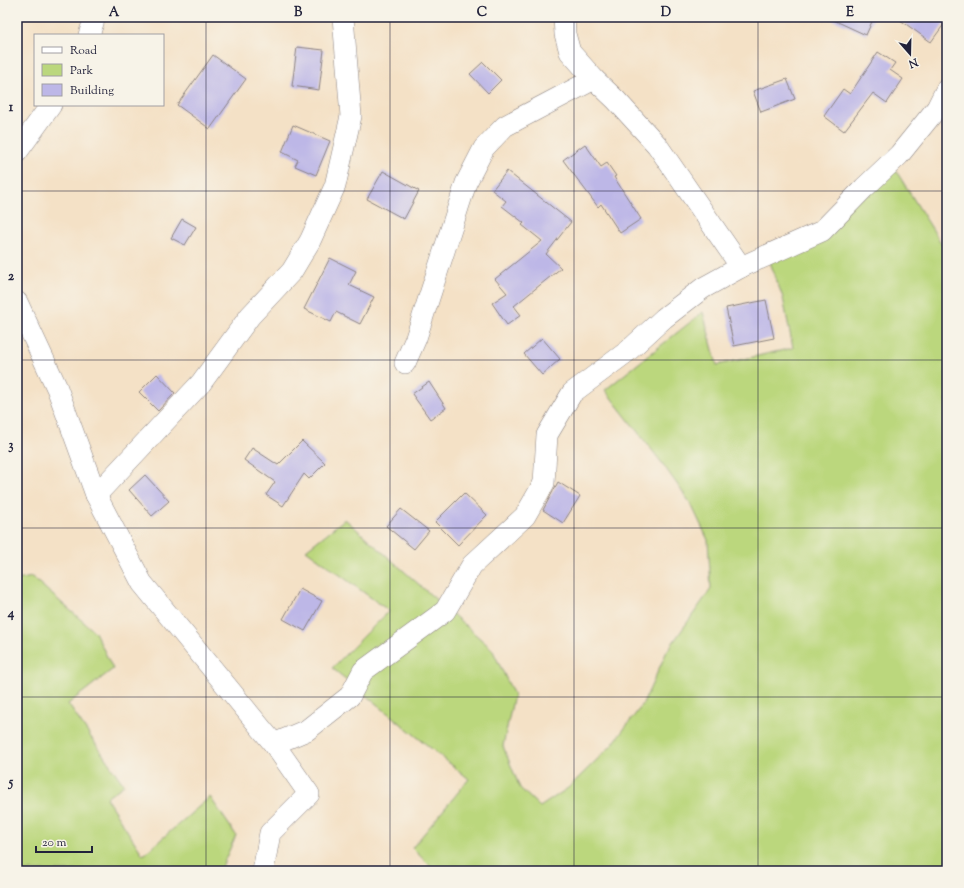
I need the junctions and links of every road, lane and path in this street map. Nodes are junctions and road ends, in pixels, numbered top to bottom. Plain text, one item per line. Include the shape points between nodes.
1 (95, 17) edge
2 (343, 17) edge
3 (564, 17) edge
4 (89, 34) edge
5 (594, 79) junction
6 (947, 88) edge
7 (50, 106) edge
8 (17, 152) edge
9 (741, 267) junction
10 (17, 302) edge
11 (405, 364) dead end
12 (96, 495) junction
13 (274, 744) junction
14 (264, 871) edge

1 - 4 street
2 - 12 street via 351,116 335,186 310,242 292,271 250,316 201,382
3 - 5 street via 570,52
5 - 9 street via 657,145
5 - 11 street via 504,126 484,148 466,183 416,338
6 - 9 street via 937,108 899,155 822,231
7 - 8 street
9 - 13 street via 703,288 664,318 628,351 572,393 547,435 544,483 525,516 472,565 445,611 363,671 350,696 306,730
10 - 12 street via 57,388
12 - 13 street via 142,583
13 - 14 street via 309,794 270,834

